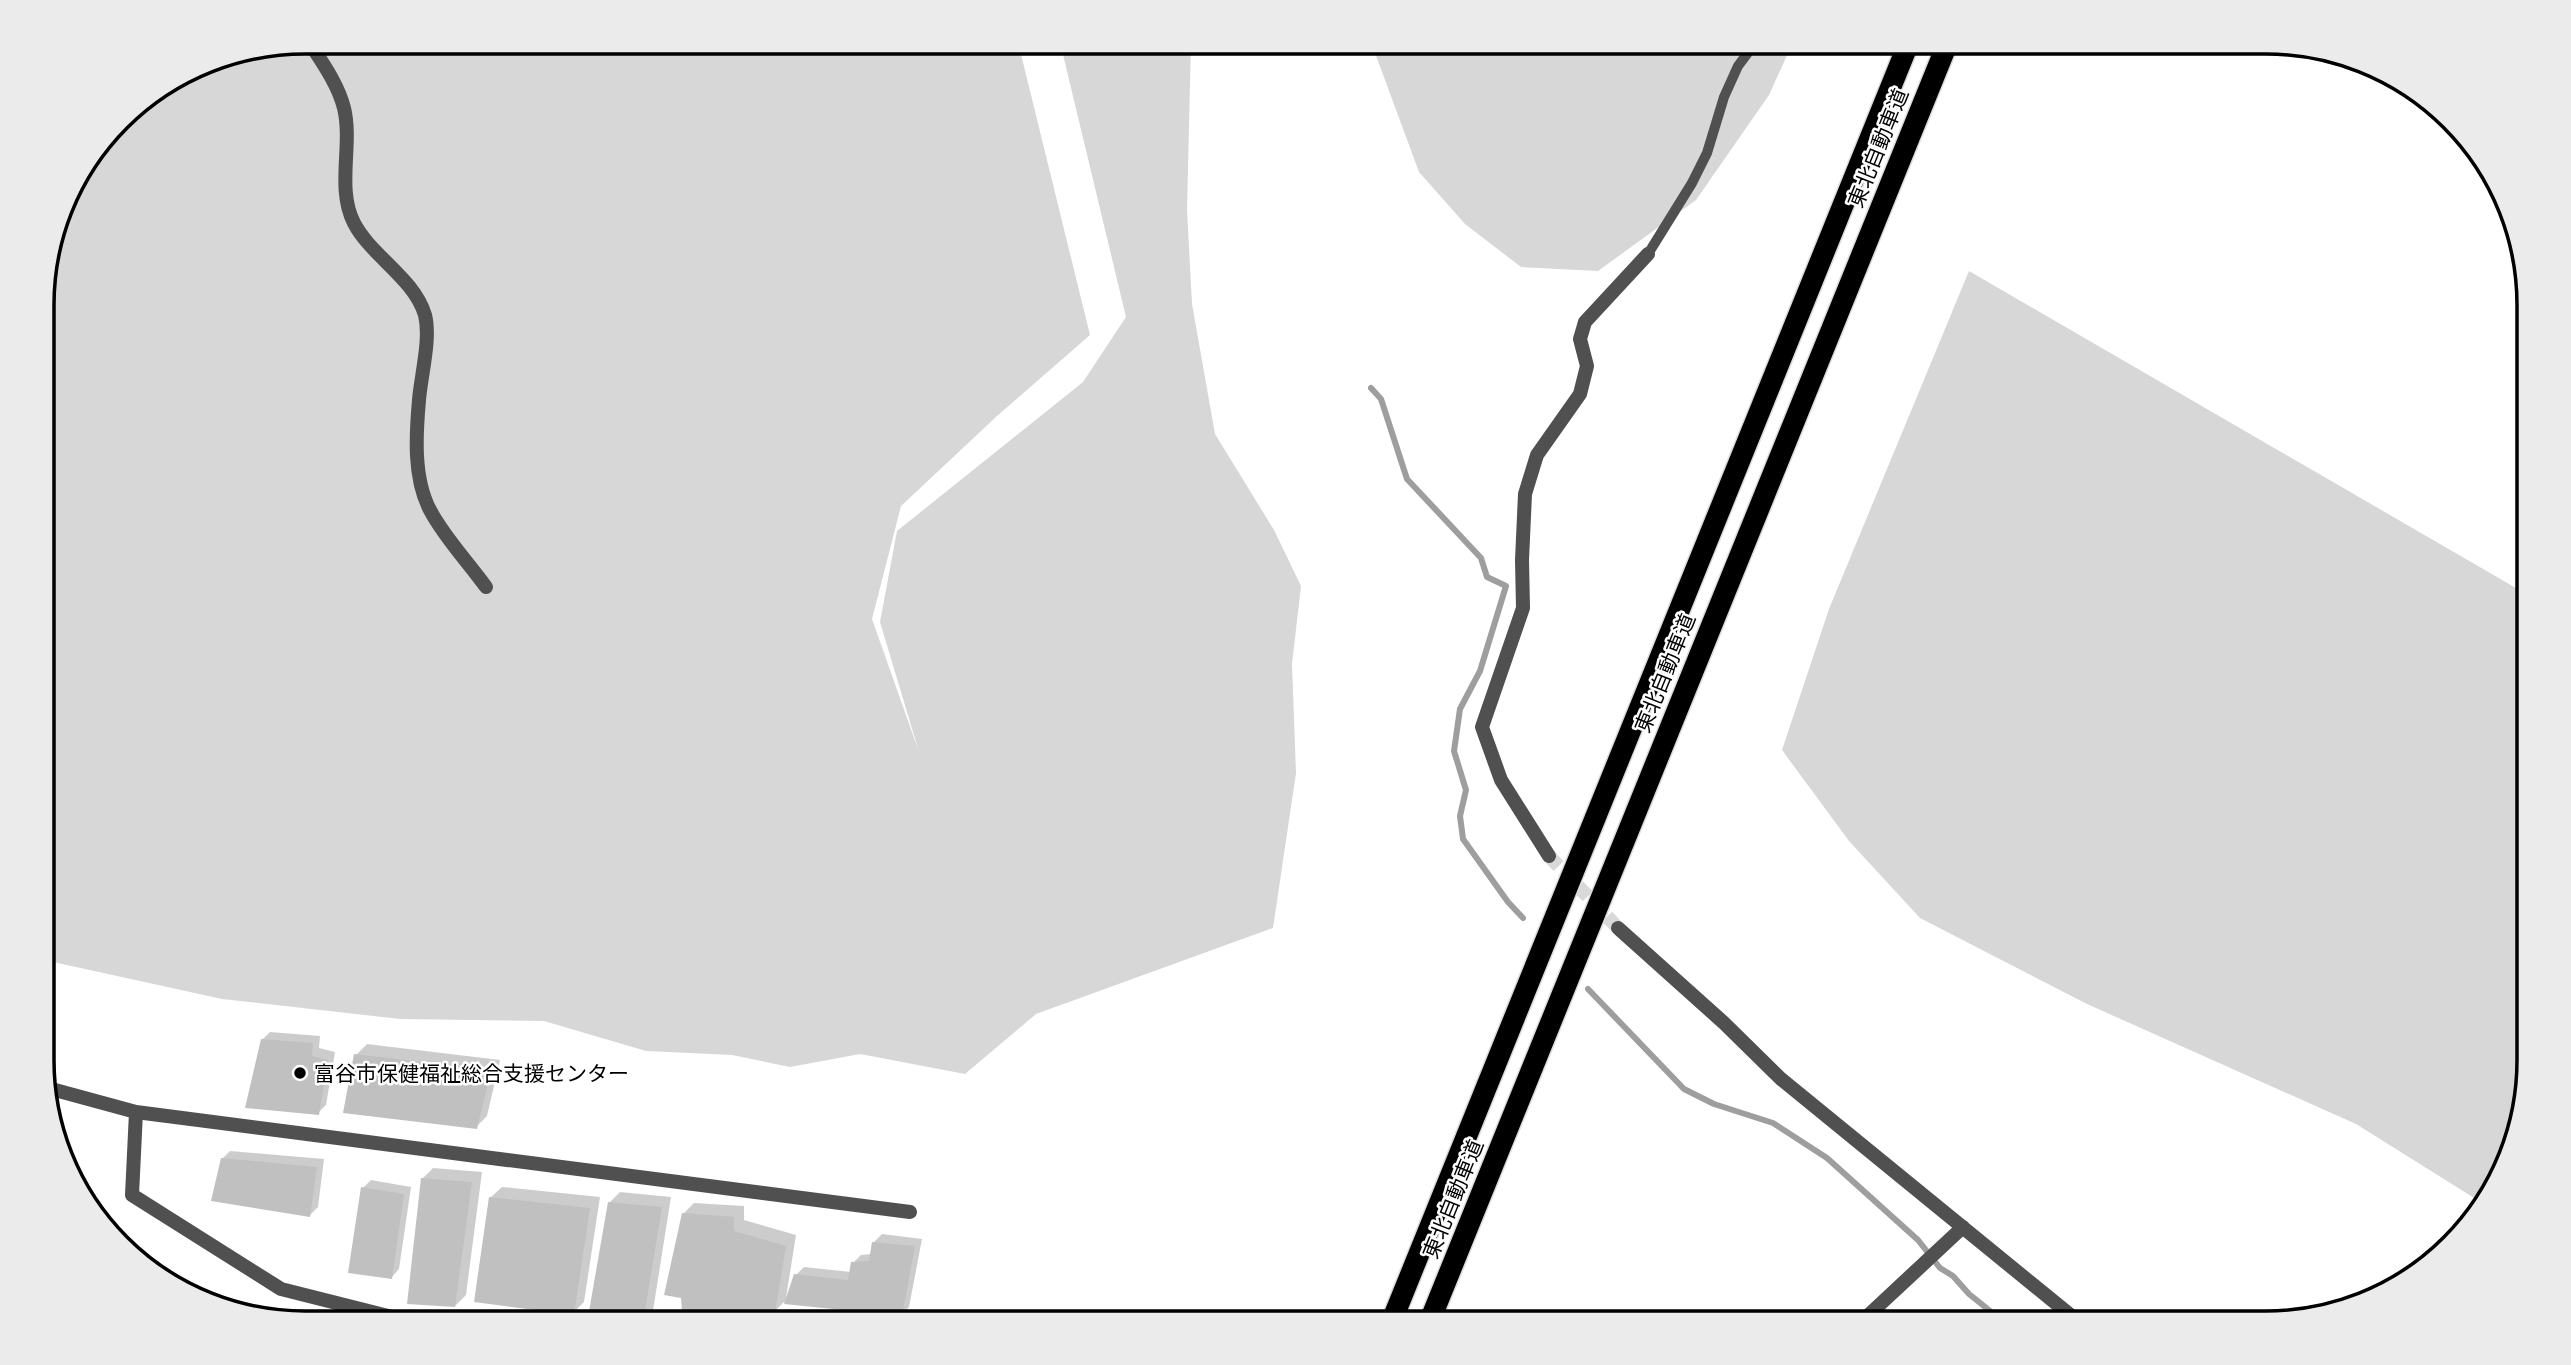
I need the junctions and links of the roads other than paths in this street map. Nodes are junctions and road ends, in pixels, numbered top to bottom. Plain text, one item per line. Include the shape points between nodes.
1 (317, 54) edge
2 (1747, 54) edge
3 (1904, 54) edge
4 (1943, 54) edge
5 (1648, 254) joint
6 (486, 587) dead end
7 (1549, 856) tunnel mouth
8 (1618, 928) tunnel mouth
9 (56, 1090) edge
10 (136, 1112) junction
11 (910, 1212) dead end
12 (1963, 1227) junction
13 (368, 1311) edge
14 (1396, 1311) edge
15 (1434, 1311) edge
16 (1873, 1311) edge
17 (2066, 1311) edge

1 - 6 street via 344,107 346,205 356,226 415,295 425,317 419,399 420,482 429,509
2 - 5 lane via 1724,97 1707,153
3 - 14 highway, 東北自動車道
4 - 15 highway, 東北自動車道
5 - 7 street via 1585,322 1580,339 1587,366 1580,394 1537,455 1525,494 1523,608 1482,727 1500,780
8 - 12 street via 1781,1079
9 - 10 street
10 - 11 street
10 - 13 street via 132,1195 281,1289
12 - 16 street
12 - 17 street

